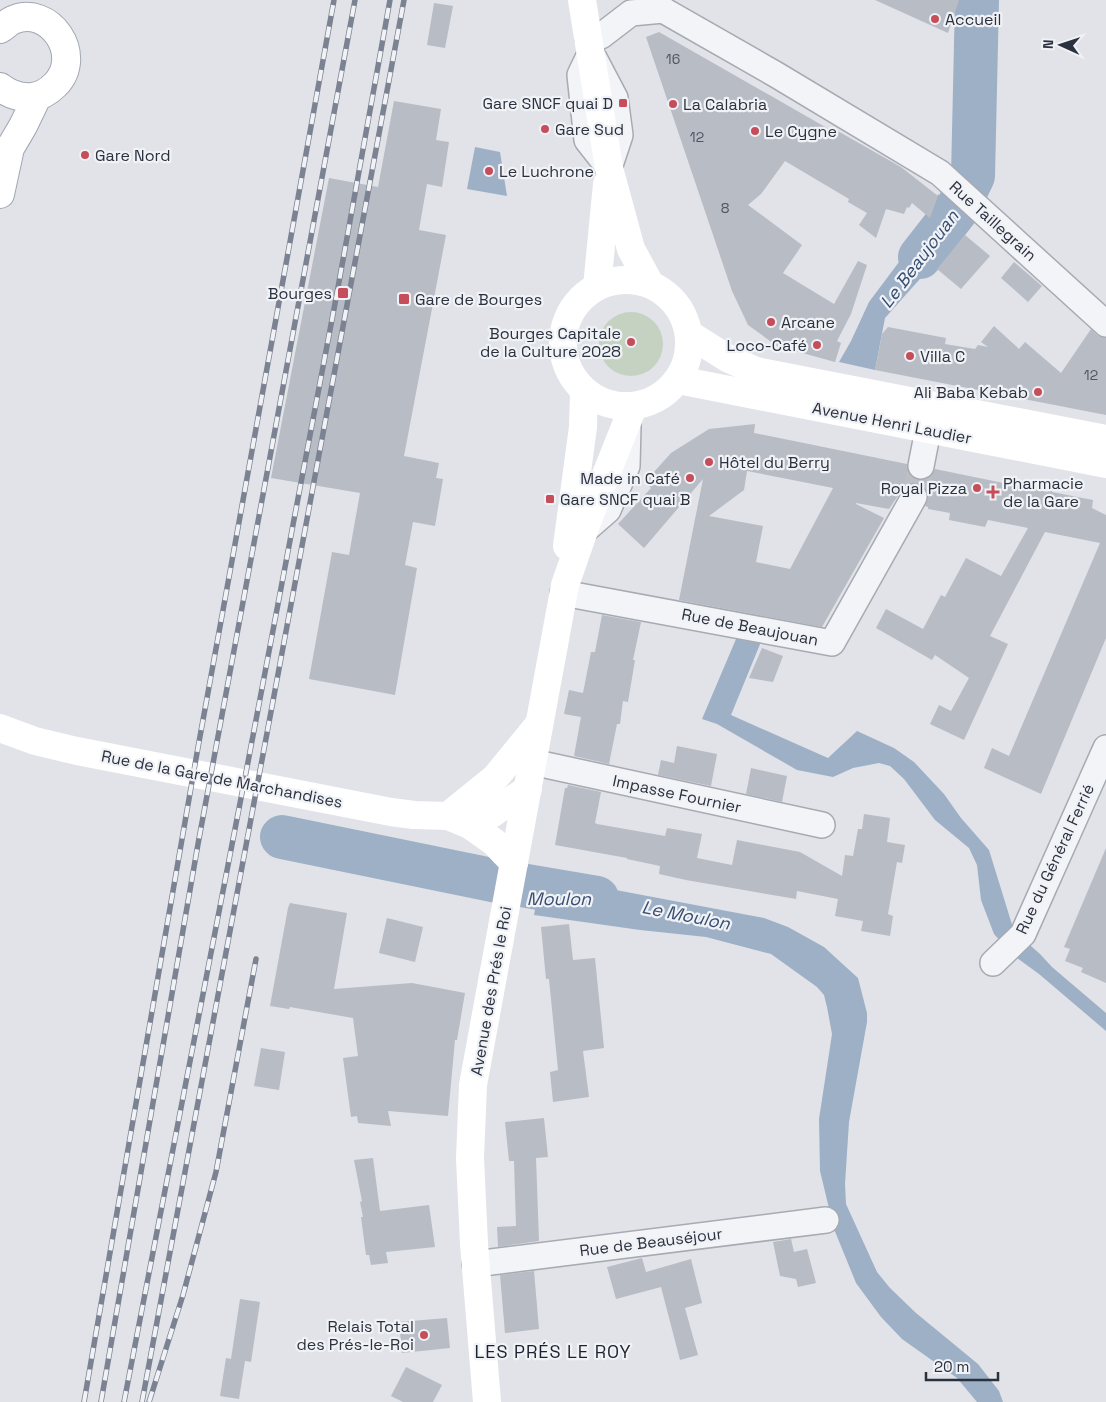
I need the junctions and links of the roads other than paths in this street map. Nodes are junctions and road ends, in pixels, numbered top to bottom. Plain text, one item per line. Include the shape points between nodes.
1 (582, 0) edge
2 (659, 5) edge
3 (45, 11) edge
4 (11, 16) edge
5 (589, 45) junction
6 (1, 88) edge
7 (37, 97) junction
8 (10, 148) junction
9 (609, 168) junction
10 (0, 194) edge
11 (650, 284) junction
12 (597, 286) junction
13 (1106, 324) edge
14 (689, 334) junction
15 (678, 380) junction
16 (584, 392) junction
17 (630, 414) junction
18 (928, 430) junction
19 (1106, 439) edge
20 (1106, 464) edge
21 (921, 466) tunnel mouth
22 (914, 497) tunnel mouth
23 (576, 534) junction
24 (564, 589) junction
25 (540, 723) junction
26 (0, 728) edge
27 (1106, 748) edge
28 (532, 762) junction
29 (528, 789) junction
30 (459, 820) junction
31 (822, 825) dead end
32 (514, 863) junction
33 (998, 958) dead end
34 (826, 1220) dead end
35 (475, 1264) junction
36 (487, 1402) edge

1 - 5 main road
2 - 5 street, Rue Taillegrain via 631,14
2 - 13 street, Rue Taillegrain via 940,173
3 - 4 main road via 30,18
3 - 7 main road via 62,39 66,67 59,81
5 - 9 main road
6 - 7 main road via 18,96
6 - 8 main road
7 - 8 main road
8 - 10 main road
9 - 11 main road via 631,250
9 - 12 main road
11 - 12 main road via 614,280
11 - 14 main road via 676,303
12 - 16 main road via 575,305 563,332 565,362 572,378
14 - 15 main road via 687,360
14 - 19 main road, Avenue Henri Laudier via 756,371
15 - 17 main road via 664,394
15 - 18 main road, Avenue Henri Laudier
16 - 17 main road
16 - 23 main road, Avenue des Prés le Roi
17 - 23 main road, Avenue des Prés le Roi
18 - 20 main road, Avenue Henri Laudier
18 - 21 street
22 - 24 street, Rue de Beaujouan via 832,643
23 - 24 main road, Avenue des Prés le Roi
24 - 25 main road, Avenue des Prés le Roi
25 - 28 main road, Avenue des Prés le Roi
25 - 30 main road
26 - 30 main road, Rue de la Gare de Marchandises via 35,741 86,753 391,812
27 - 33 street, Rue du Général Ferrié via 1024,934
28 - 29 main road, Avenue des Prés le Roi
28 - 31 street, Impasse Fournier
29 - 30 main road, Rue de la Gare de Marchandises via 493,814
29 - 32 main road, Avenue des Prés le Roi
30 - 32 main road via 494,842
32 - 35 main road, Avenue des Prés le Roi via 473,1084 470,1158
34 - 35 street, Rue de Beauséjour
35 - 36 main road, Avenue des Prés le Roi

